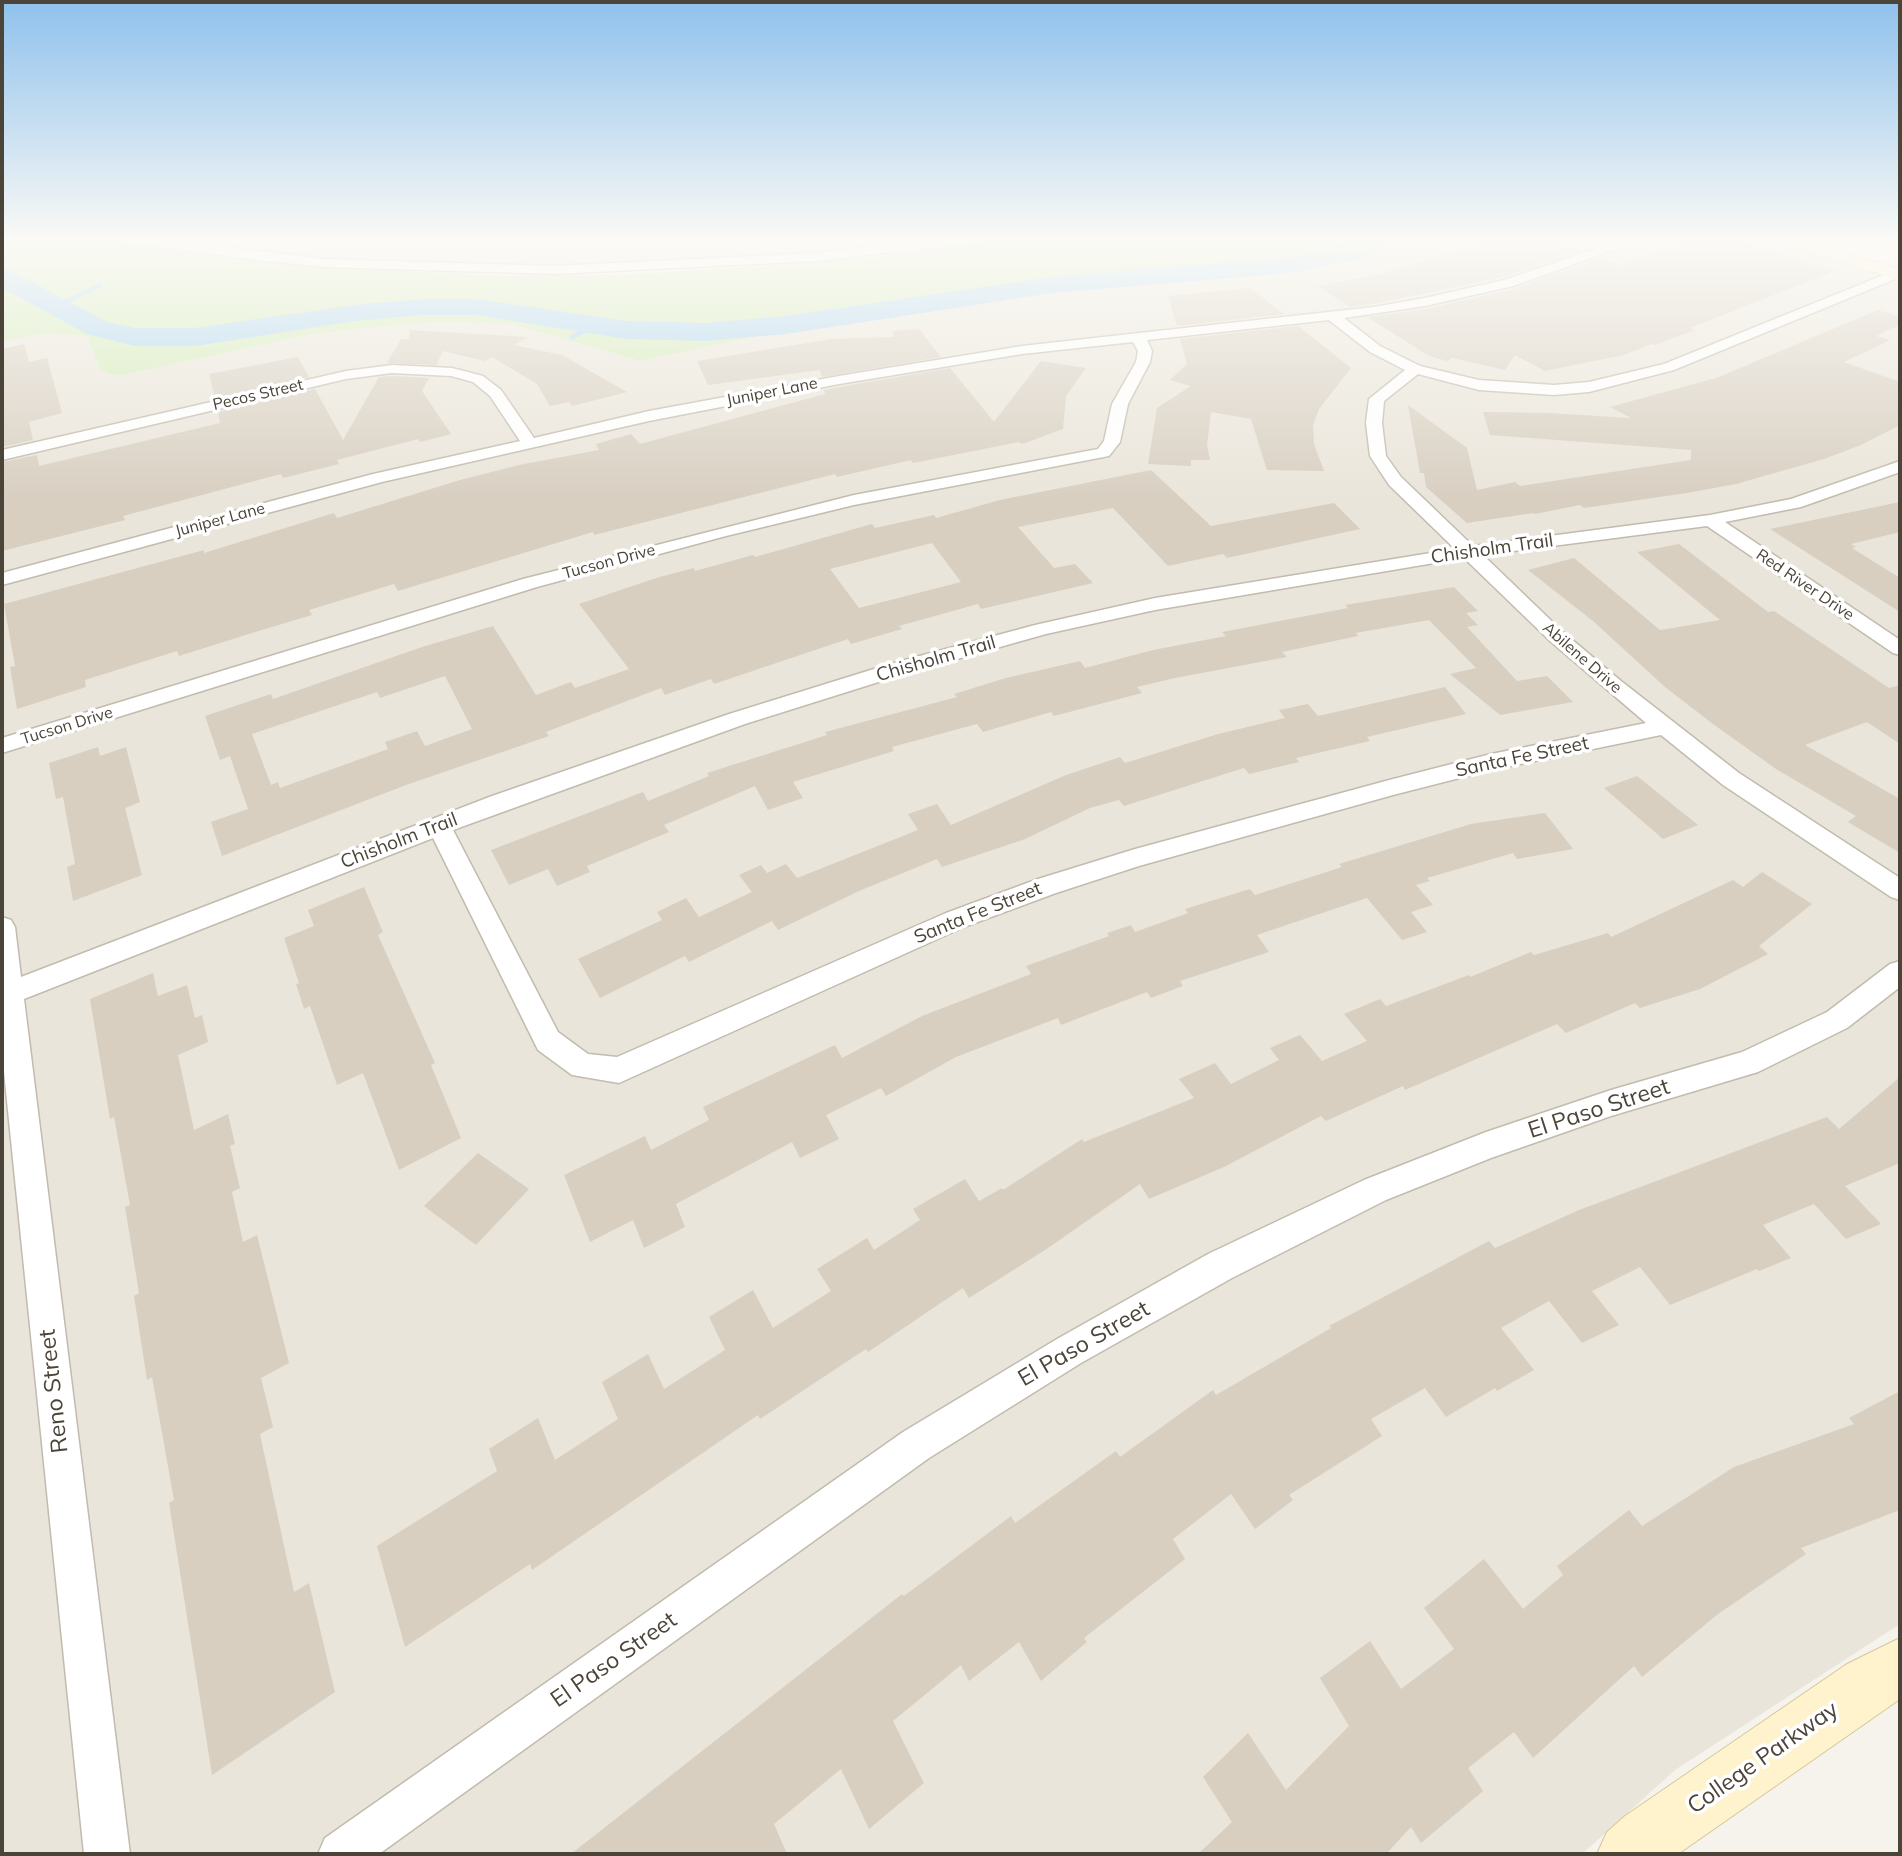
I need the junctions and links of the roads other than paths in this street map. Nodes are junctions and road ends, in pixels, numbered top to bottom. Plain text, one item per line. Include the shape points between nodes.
1 (1225, 328) edge
2 (1347, 328) edge
3 (1767, 328) edge
4 (1138, 337) junction
5 (1415, 369) junction
6 (529, 442) junction
7 (2, 455) edge
8 (1900, 467) edge
9 (1710, 520) junction
10 (1467, 552) junction
11 (2, 579) edge
12 (1900, 649) edge
13 (1665, 727) junction
14 (2, 746) edge
15 (439, 826) junction
16 (1900, 890) edge
17 (2, 927) edge
18 (1900, 972) edge
19 (9, 993) junction
20 (1900, 1667) edge
21 (107, 1854) edge
22 (341, 1854) edge
23 (1629, 1854) edge

1 - 4 street, Juniper Lane
2 - 5 street via 1375,349
3 - 5 street via 1669,367 1589,387 1517,390
4 - 6 street, Juniper Lane via 1022,350 839,380
4 - 14 street, Tucson Drive via 1146,351 1143,362 1120,404 1112,442 1103,453 854,500 568,573
5 - 10 street, Abilene Drive via 1377,399 1378,456 1395,481
6 - 7 street, Pecos Street via 489,385 478,379 452,372 392,369 345,375
6 - 11 street, Juniper Lane
8 - 9 street, Chisholm Trail via 1795,503
9 - 10 street, Chisholm Trail
9 - 12 street, Red River Drive
10 - 13 street, Abilene Drive via 1613,687
10 - 15 street, Chisholm Trail via 1154,604 1042,629 737,719
13 - 15 street, Santa Fe Street via 1393,787 1047,886 955,920 619,1070 582,1066 548,1041
13 - 16 street, Abilene Drive via 1731,779
15 - 19 street, Chisholm Trail
17 - 19 street, Reno Street
18 - 22 street, El Paso Street via 1837,1020 1748,1063 1611,1103 1375,1190 1220,1266 1069,1351 916,1445
19 - 21 street, Reno Street
20 - 23 main road, College Parkway

